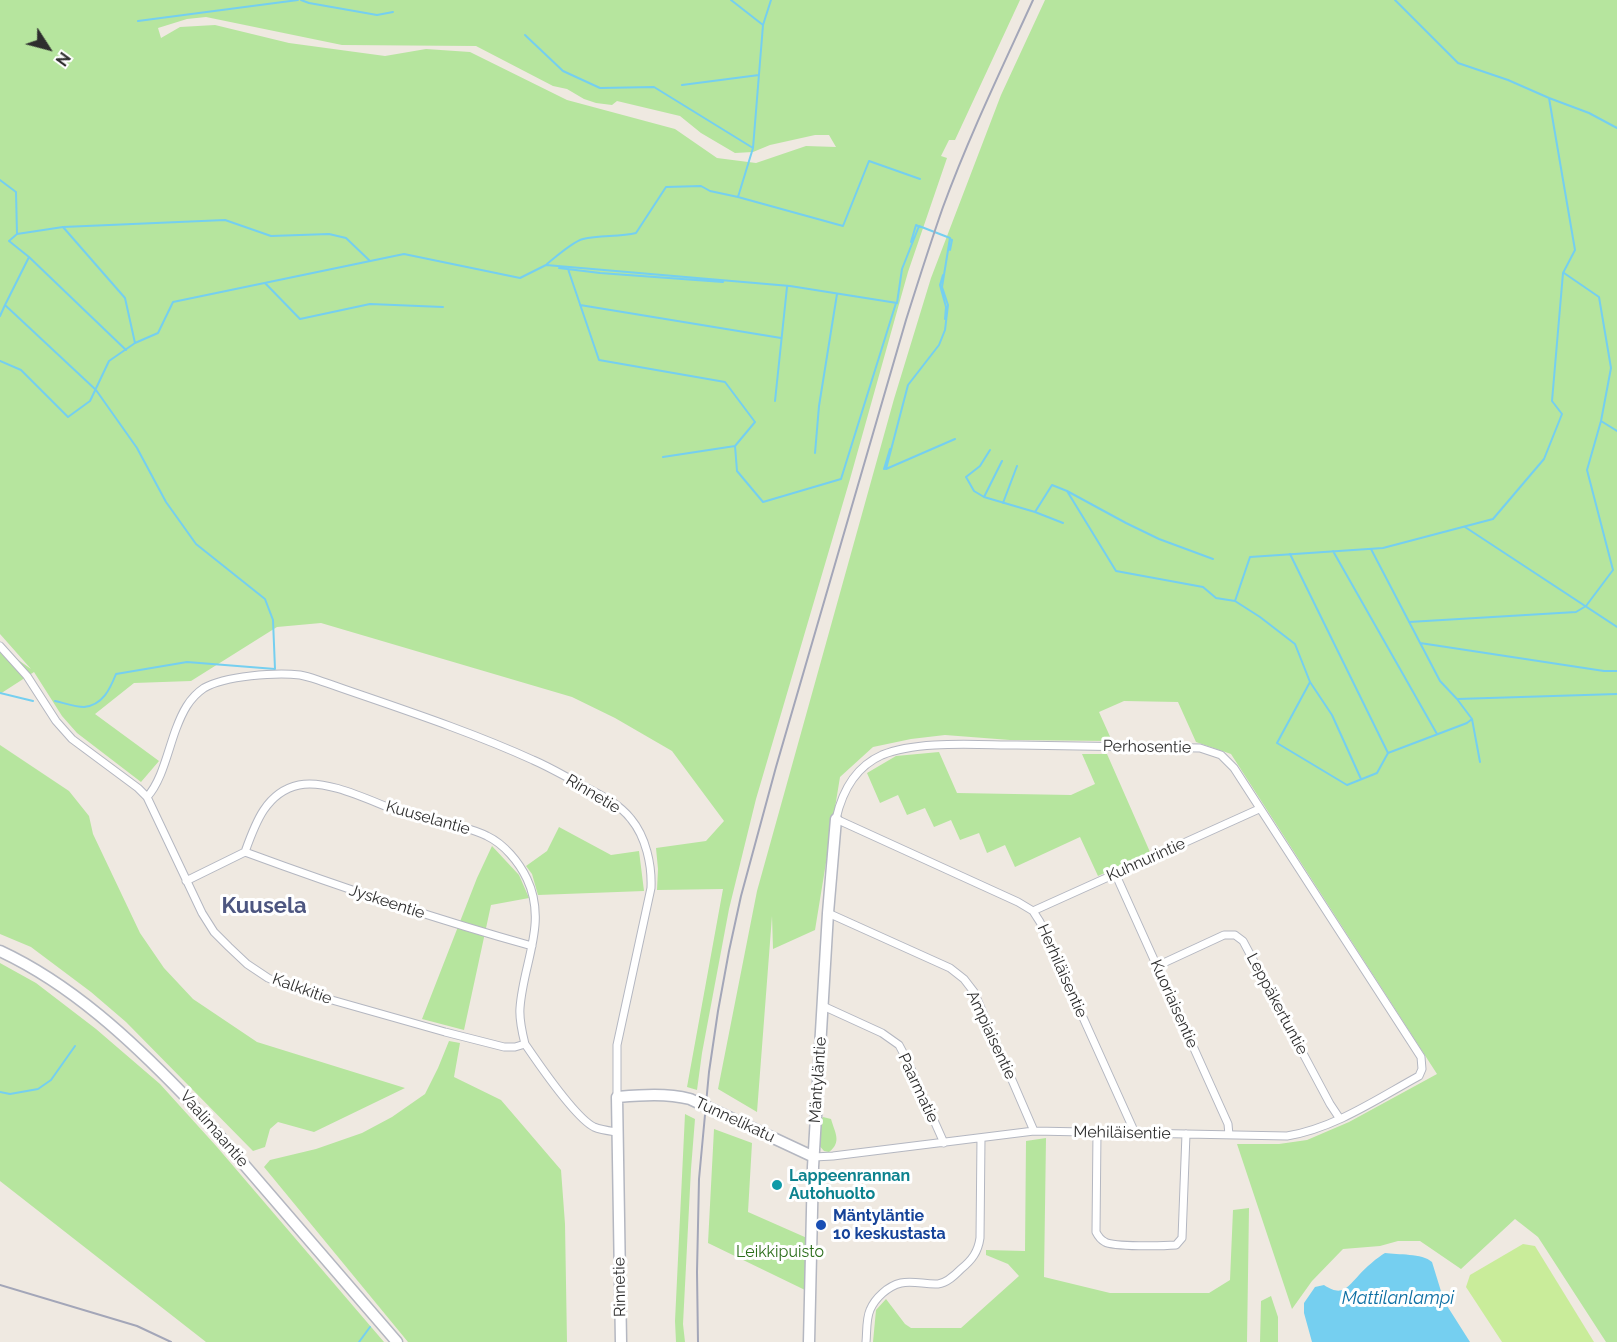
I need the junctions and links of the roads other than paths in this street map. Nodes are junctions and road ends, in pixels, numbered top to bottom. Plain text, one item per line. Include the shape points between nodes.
1 (0, 646) edge
2 (147, 797) junction
3 (1259, 809) junction
4 (836, 819) junction
5 (245, 852) junction
6 (1115, 873) junction
7 (186, 881) junction
8 (1034, 911) junction
9 (828, 913) junction
10 (532, 946) junction
11 (0, 951) edge
12 (1157, 966) junction
13 (823, 1006) junction
14 (525, 1044) junction
15 (1419, 1076) joint
16 (617, 1096) junction
17 (1340, 1119) junction
18 (1034, 1131) junction
19 (617, 1132) junction
20 (1097, 1132) junction
21 (1135, 1133) junction
22 (1186, 1134) junction
23 (1229, 1135) junction
24 (981, 1138) junction
25 (944, 1143) junction
26 (814, 1157) junction
27 (398, 1342) edge
28 (621, 1342) edge
29 (809, 1342) edge
30 (866, 1342) edge

1 - 2 street, Kalkkitie via 72,739
2 - 7 street, Kalkkitie
2 - 16 street, Rinnetie via 155,789 189,702 220,681 276,674 318,680 495,744 615,804 631,819 642,838 651,877 616,1045
3 - 4 street, Perhosentie via 1234,768 1221,755 1200,748 929,746 880,756 860,770 845,789
3 - 6 street, Kuhnurintie
3 - 15 street, Perhosentie via 1420,1057
4 - 8 street, Herhiläisentie
4 - 9 street, Mäntyläntie
5 - 7 street
5 - 10 street, Jyskeentie via 359,893
5 - 10 street, Kuuselantie via 264,808 281,792 300,785 333,787 412,816 473,831 507,850 526,876 536,912
6 - 8 street, Kuhnurintie
6 - 12 street, Kuoriaisentie
7 - 14 street, Kalkkitie via 214,932 268,978 293,989 445,1032 504,1047
8 - 21 street, Herhiläisentie
9 - 13 street, Mäntyläntie
9 - 18 street, Ampiaisentie via 950,968 964,979 974,992
10 - 14 street, Kuuselantie via 520,1007
11 - 27 street, Vaalimaantie via 83,1003 150,1059
12 - 17 street, Leppäkertuntie via 1224,935 1235,935 1243,941
12 - 23 street, Kuoriaisentie via 1228,1124
13 - 25 street, Paarmatie via 882,1033 898,1046
13 - 26 street, Mäntyläntie
14 - 19 street via 580,1116 593,1127
15 - 17 street, Mehiläisentie
16 - 19 street, Rinnetie
16 - 26 street, Tunnelikatu via 676,1095 690,1099
17 - 23 street, Mehiläisentie via 1287,1136
18 - 20 street, Mehiläisentie
18 - 24 street, Mehiläisentie
19 - 28 street, Rinnetie
20 - 21 street, Mehiläisentie
20 - 22 street via 1096,1232 1107,1244 1158,1246 1176,1245 1182,1238
21 - 22 street, Mehiläisentie
22 - 23 street, Mehiläisentie
24 - 25 street, Mehiläisentie
24 - 30 street via 978,1250 964,1267 940,1284 902,1282 889,1288 870,1309
25 - 26 street, Mehiläisentie
26 - 29 street, Mäntyläntie

